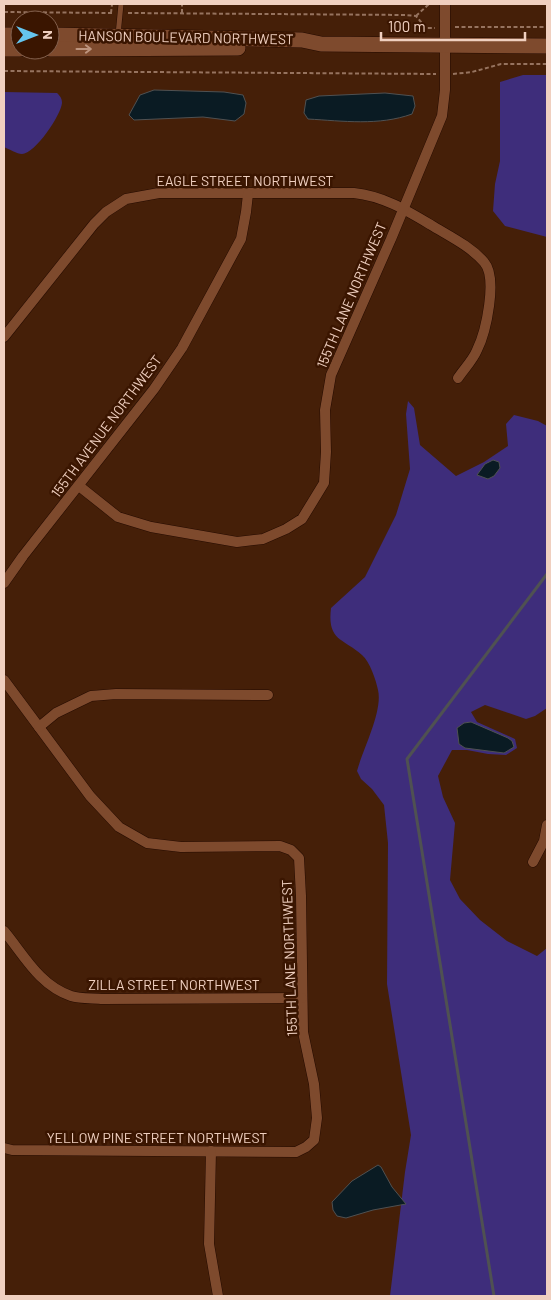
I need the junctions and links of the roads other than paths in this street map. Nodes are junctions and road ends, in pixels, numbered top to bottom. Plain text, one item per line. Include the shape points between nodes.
1 (121, 4) edge
2 (445, 4) edge
3 (60, 35) edge
4 (118, 35) junction
5 (321, 44) junction
6 (445, 45) junction
7 (547, 46) edge
8 (60, 49) edge
9 (248, 194) junction
10 (403, 209) junction
11 (4, 337) edge
12 (458, 378) dead end
13 (78, 486) junction
14 (4, 583) edge
15 (4, 680) edge
16 (268, 695) dead end
17 (39, 727) junction
18 (547, 825) edge
19 (533, 862) dead end
20 (4, 931) edge
21 (302, 998) junction
22 (309, 1144) joint
23 (4, 1148) edge
24 (211, 1151) junction
25 (218, 1296) edge

1 - 4 lane
2 - 6 street, 155TH LANE NORTHWEST
3 - 4 main road, HANSON BOULEVARD NORTHWEST
4 - 5 main road, HANSON BOULEVARD NORTHWEST via 302,40
5 - 6 main road, HANSON BOULEVARD NORTHWEST
8 -> 5 main road, HANSON BOULEVARD NORTHWEST via 286,48
6 - 7 main road, HANSON BOULEVARD NORTHWEST
6 - 10 street, 155TH LANE NORTHWEST via 442,116
9 - 10 street, EAGLE STREET NORTHWEST via 367,194
9 - 11 street, EAGLE STREET NORTHWEST via 159,193 126,199 94,224
9 - 13 street, 155TH AVENUE NORTHWEST via 241,238 182,348
10 - 12 street via 463,245 485,263 491,280 483,336
10 - 13 street, 155TH LANE NORTHWEST via 331,375 325,410 324,483 302,518 263,539 237,542 151,527 118,517
13 - 14 street, 155TH AVENUE NORTHWEST
15 - 17 street
16 - 17 street via 91,696 56,713
17 - 21 street, 155TH LANE NORTHWEST via 90,796 119,827 147,843 181,847 280,846 298,857
18 - 19 street via 544,841
20 - 21 street, ZILLA STREET NORTHWEST via 31,967 49,984 72,996 103,999
21 - 22 street, 155TH LANE NORTHWEST via 303,1032 314,1084 317,1118 314,1140
22 - 24 street, YELLOW PINE STREET NORTHWEST via 296,1152
23 - 24 street, YELLOW PINE STREET NORTHWEST
24 - 25 street via 209,1244

